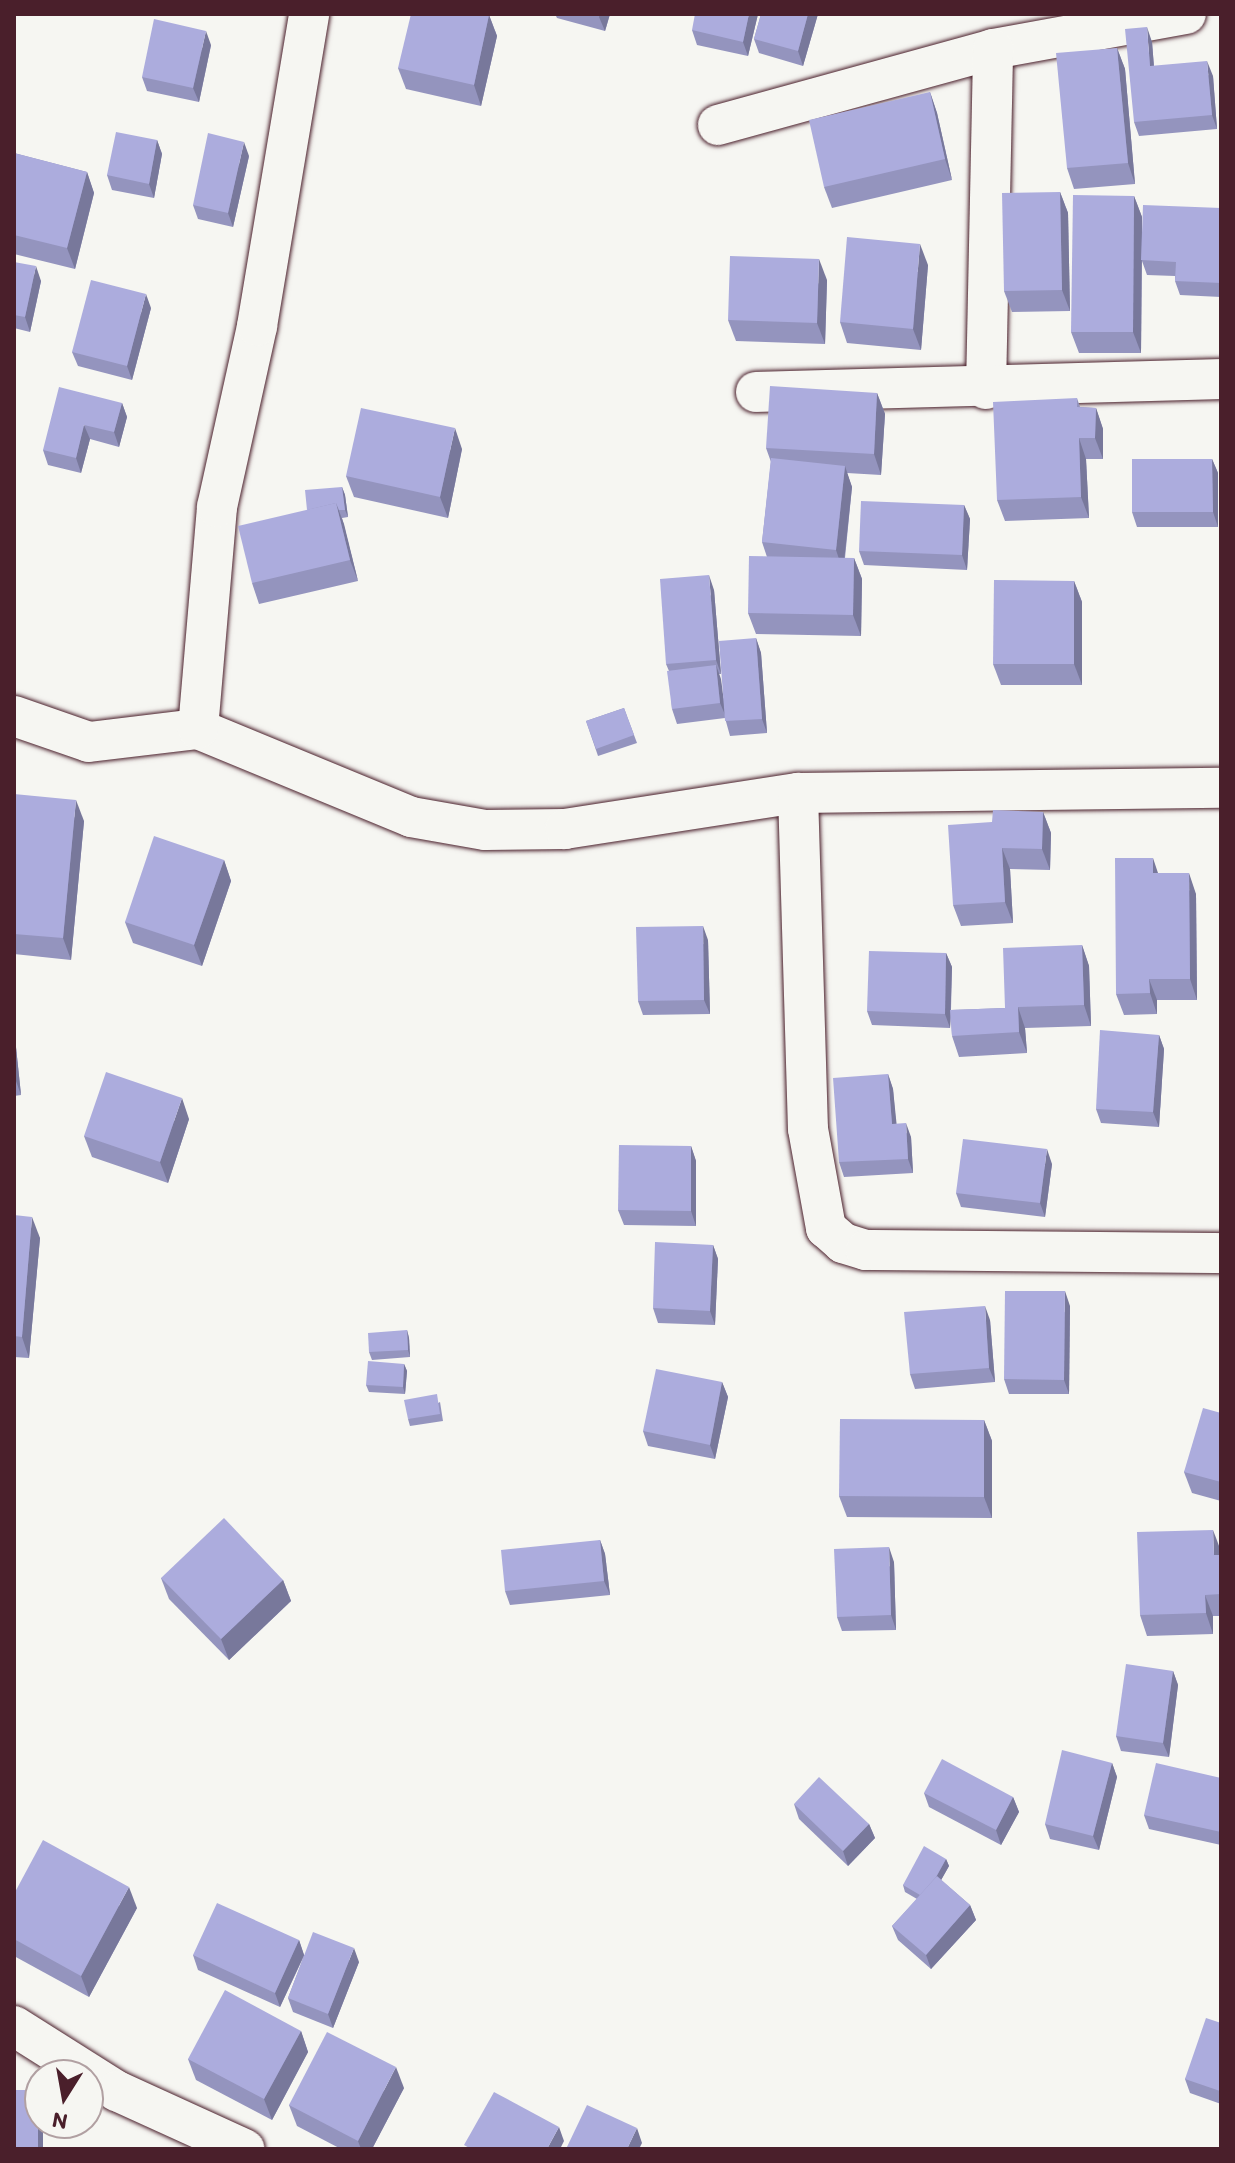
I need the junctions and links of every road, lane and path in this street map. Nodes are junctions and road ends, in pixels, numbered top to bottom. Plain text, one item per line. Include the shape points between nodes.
1 (309, 14) edge
2 (1186, 14) edge
3 (993, 49) junction
4 (718, 125) dead end
5 (1221, 379) edge
6 (986, 389) junction
7 (756, 392) dead end
8 (14, 716) edge
9 (198, 729) junction
10 (1221, 788) edge
11 (798, 793) junction
12 (1221, 1253) edge
13 (14, 2026) edge
14 (244, 2149) edge

1 - 9 street via 257,326 217,507
2 - 3 street
3 - 4 street
3 - 6 street
5 - 6 street
6 - 7 street
8 - 9 street via 89,742
9 - 11 street via 411,817 485,830 565,829
10 - 11 street
11 - 12 street via 808,1129 826,1228 843,1243 866,1250
13 - 14 street via 117,2091

